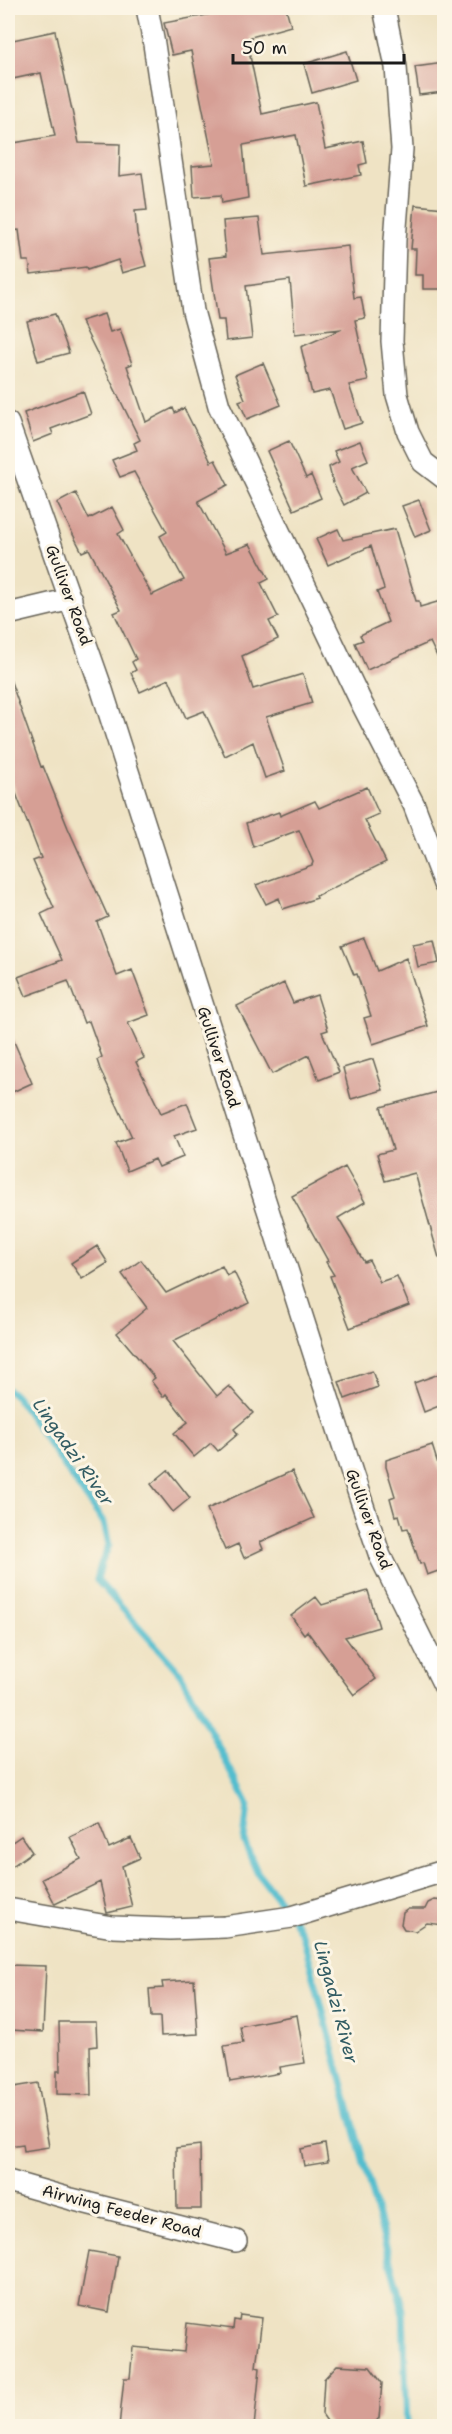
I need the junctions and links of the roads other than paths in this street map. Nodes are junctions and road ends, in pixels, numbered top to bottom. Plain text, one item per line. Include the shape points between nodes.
1 (147, 8) edge
2 (384, 8) edge
3 (8, 423) edge
4 (444, 478) edge
5 (71, 599) junction
6 (8, 614) edge
7 (444, 884) edge
8 (444, 1685) edge
9 (444, 1871) edge
10 (8, 1909) edge
11 (8, 2181) edge
12 (236, 2241) dead end

1 - 7 street via 193,311 219,406 414,805
2 - 4 street via 396,67 402,149 392,341 397,395 408,432 423,462
3 - 5 street, Gulliver Road
5 - 6 street
5 - 8 street, Gulliver Road via 380,1556
9 - 10 street via 292,1917 225,1927 113,1927
11 - 12 street, Airwing Feeder Road

